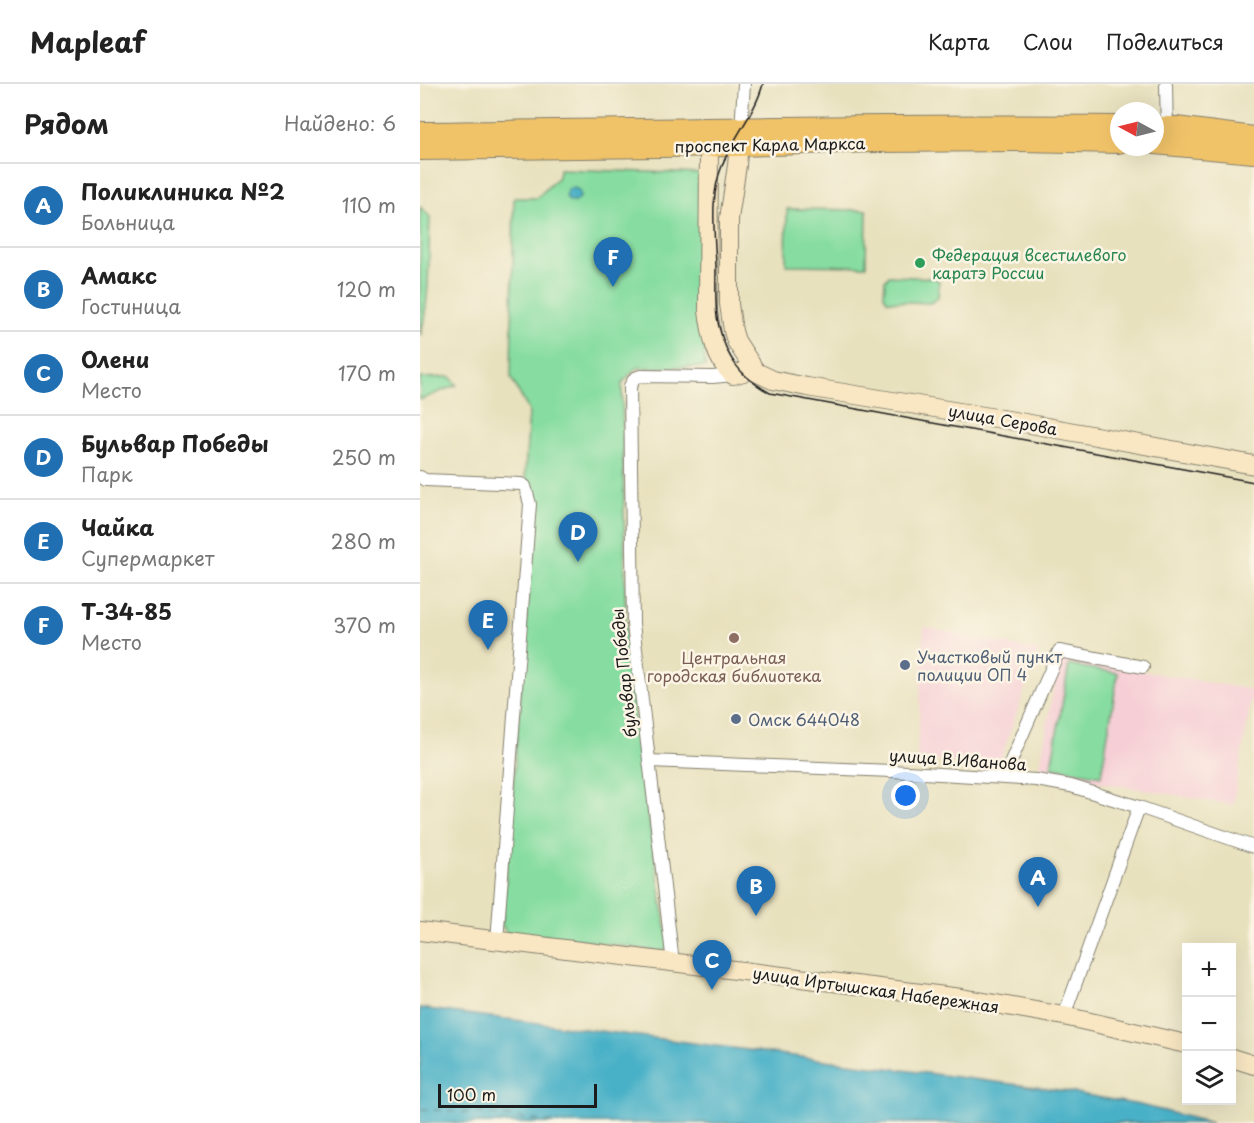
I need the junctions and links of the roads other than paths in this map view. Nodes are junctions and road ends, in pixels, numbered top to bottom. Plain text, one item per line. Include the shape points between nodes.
1 (744, 84) edge
2 (1166, 84) edge
3 (1164, 104) edge
4 (1110, 126) edge
5 (420, 132) edge
6 (1164, 135) edge
7 (1164, 136) edge
8 (740, 137) junction
9 (1254, 137) edge
10 (1110, 143) edge
11 (709, 146) junction
12 (420, 150) edge
13 (1254, 153) edge
14 (754, 369) junction
15 (734, 375) junction
16 (1254, 465) edge
17 (420, 477) edge
18 (1143, 667) dead end
19 (650, 761) junction
20 (1005, 777) junction
21 (1139, 807) junction
22 (1254, 848) edge
23 (420, 931) edge
24 (497, 941) junction
25 (673, 963) junction
26 (1064, 1016) junction
27 (1182, 1043) edge
28 (1236, 1059) edge
29 (1254, 1065) edge

1 - 8 street
2 - 3 street
4 - 8 main road, проспект Карла Маркса via 874,125
5 - 8 main road, проспект Карла Маркса
6 - 9 main road
7 - 13 main road
8 - 10 main road, проспект Карла Маркса
8 - 11 main road, проспект Карла Маркса
8 - 14 street via 729,219 729,304 736,341
11 - 12 main road, проспект Карла Маркса
11 - 15 street via 708,311 717,351
14 - 15 street
14 - 16 street, улица Серова via 773,380 807,387
15 - 19 street, бульвар Победы via 640,376 630,386 632,585
17 - 24 street via 515,483 527,490 531,517
18 - 20 street via 1059,651
19 - 20 street, улица В.Иванова
19 - 25 street, бульвар Победы
20 - 21 street, улица В.Иванова via 1071,786
21 - 22 street, улица В.Иванова
21 - 26 street
23 - 24 street, улица Иртышская Набережная
24 - 25 street, улица Иртышская Набережная
25 - 26 street, улица Иртышская Набережная via 961,998
26 - 27 street, улица Иртышская Набережная
28 - 29 street

